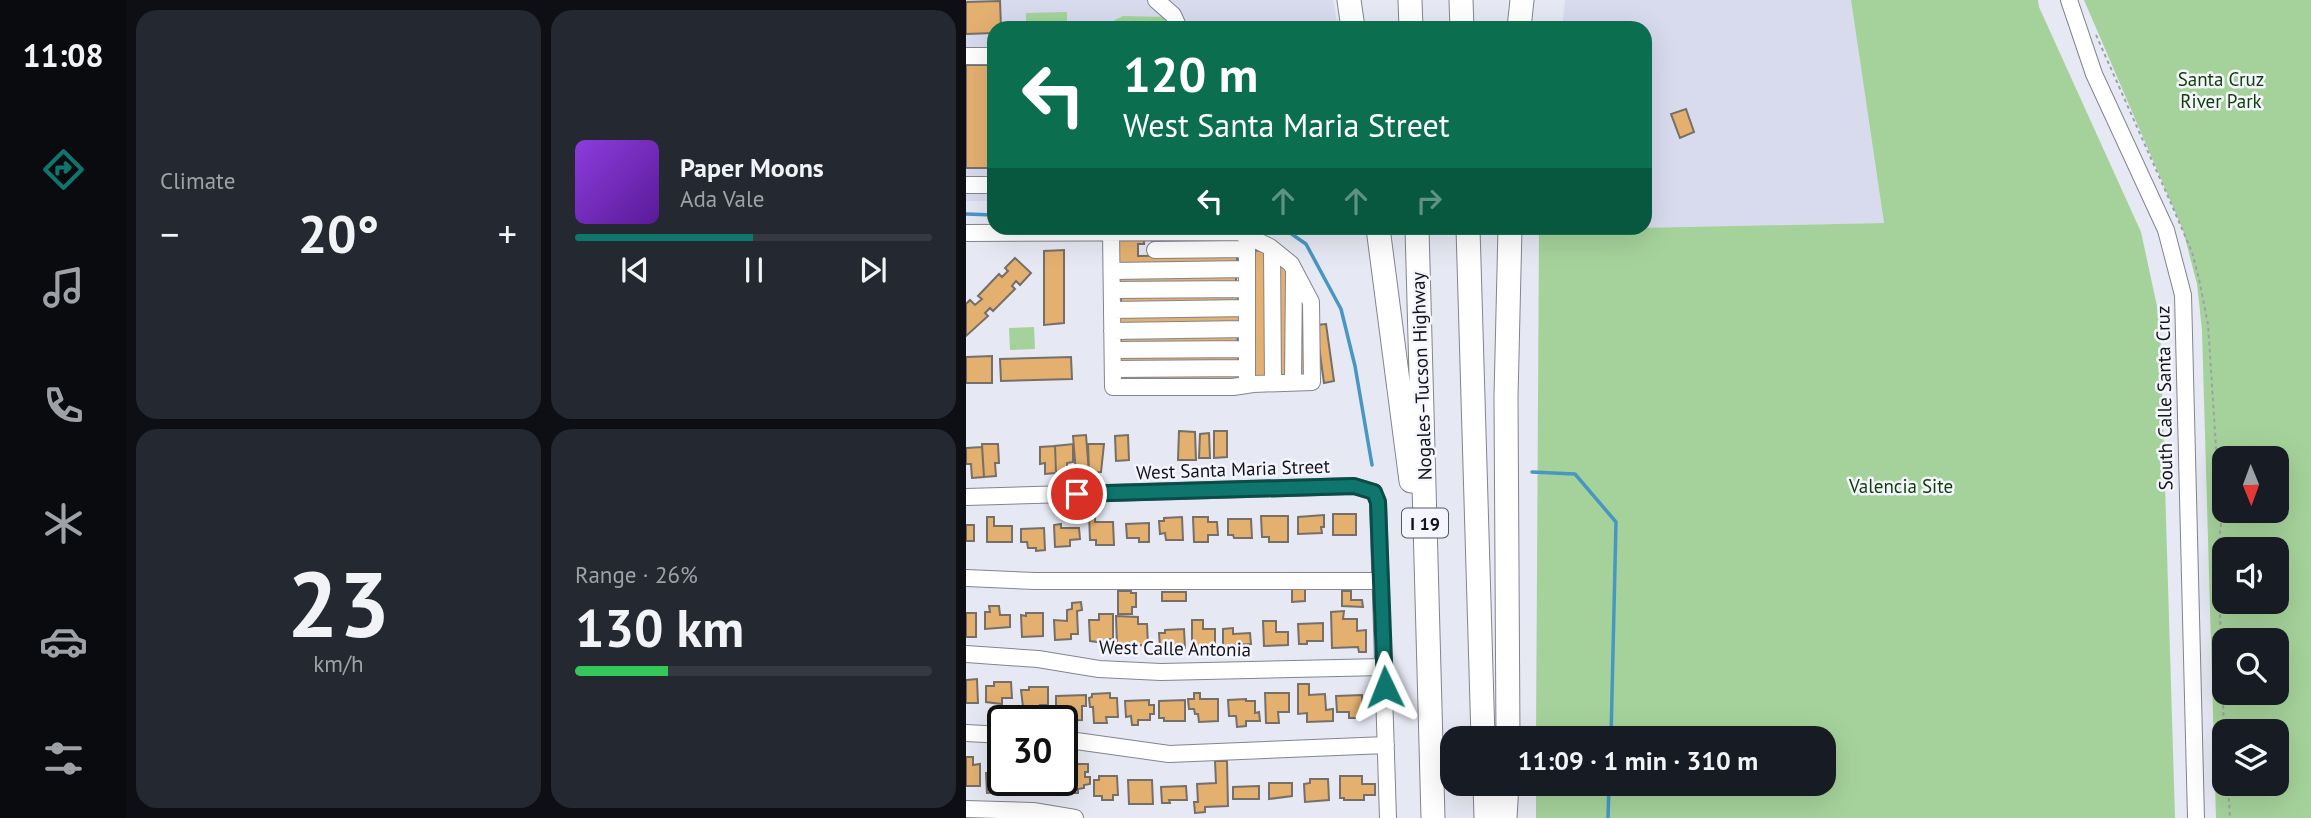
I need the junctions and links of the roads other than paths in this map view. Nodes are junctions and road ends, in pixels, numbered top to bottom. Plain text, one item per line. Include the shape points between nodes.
1 (1156, 0) edge
2 (1410, 0) edge
3 (1461, 0) edge
4 (1516, 0) edge
5 (1522, 0) edge
6 (2069, 0) edge
7 (1176, 21) edge
8 (1411, 21) edge
9 (1462, 21) edge
10 (1518, 21) edge
11 (1520, 21) edge
12 (966, 56) edge
13 (987, 56) edge
14 (966, 185) edge
15 (987, 185) edge
16 (966, 233) edge
17 (987, 233) edge
18 (1111, 235) edge
19 (1241, 235) edge
20 (1379, 235) edge
21 (1416, 235) edge
22 (1468, 235) edge
23 (1510, 235) edge
24 (1247, 242) junction
25 (1272, 249) junction
26 (1155, 250) dead end
27 (1247, 269) junction
28 (1112, 271) junction
29 (1247, 289) junction
30 (1112, 290) junction
31 (1247, 308) junction
32 (1112, 310) junction
33 (1247, 329) junction
34 (1112, 331) junction
35 (1247, 349) junction
36 (1113, 350) junction
37 (1247, 368) junction
38 (1113, 369) junction
39 (1273, 383) junction
40 (1247, 385) junction
41 (966, 497) edge
42 (966, 578) edge
43 (1381, 581) junction
44 (1428, 614) junction
45 (966, 654) edge
46 (1384, 667) junction
47 (1483, 726) edge
48 (1508, 726) edge
49 (966, 733) edge
50 (987, 734) edge
51 (1078, 741) edge
52 (1386, 746) junction
53 (1485, 796) edge
54 (1506, 796) edge
55 (966, 809) edge
56 (1075, 818) edge
57 (1388, 818) edge
58 (1433, 818) edge
59 (1486, 818) edge
60 (1505, 818) edge
61 (2196, 818) edge

1 - 7 street
2 - 8 highway
3 - 9 highway
4 - 10 highway
5 - 11 highway
6 - 61 street, South Calle Santa Cruz via 2094,74 2166,230 2183,295
12 - 13 street
14 - 15 street
16 - 17 street
18 - 28 street
19 - 24 street
20 - 44 highway
21 - 44 highway, Nogales–Tucson Highway / I 19
22 - 47 highway, I 19
23 - 48 highway
24 - 25 street
24 - 26 street
24 - 27 street
25 - 39 street
25 - 39 street via 1291,264 1311,302 1312,382
27 - 28 street
27 - 29 street
28 - 30 street
29 - 30 street
29 - 31 street
30 - 32 street
31 - 32 street
31 - 33 street
32 - 34 street
33 - 34 street
33 - 35 street
34 - 36 street
35 - 36 street
35 - 37 street
36 - 38 street
37 - 38 street
37 - 40 street
38 - 40 street via 1113,387
39 - 40 street
41 - 43 street, West Santa Maria Street via 1354,486 1374,492 1378,502
42 - 43 street
43 - 46 street
44 - 58 highway, Nogales–Tucson Highway / I 19
45 - 46 street, West Calle Antonia via 1161,672
46 - 52 street
49 - 50 street
51 - 52 street via 1169,754
52 - 57 street
53 - 59 highway
54 - 60 highway
55 - 56 street via 1033,811

